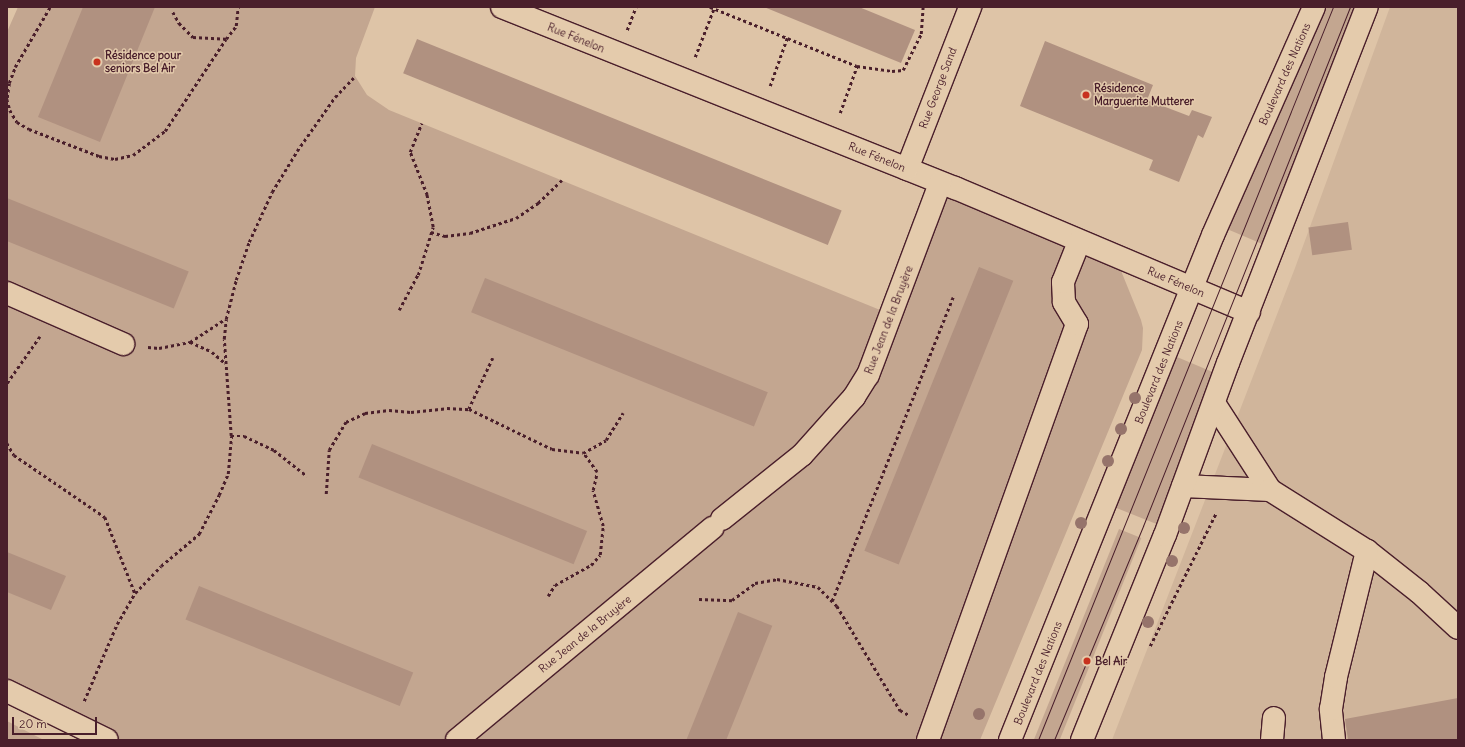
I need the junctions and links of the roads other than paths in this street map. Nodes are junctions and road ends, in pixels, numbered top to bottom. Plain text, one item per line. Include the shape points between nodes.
1 (502, 7) edge
2 (970, 7) edge
3 (1314, 7) edge
4 (1367, 7) edge
5 (907, 169) junction
6 (940, 183) junction
7 (1079, 242) junction
8 (1192, 289) junction
9 (7, 293) edge
10 (1249, 312) junction
11 (123, 344) road end
12 (1214, 403) junction
13 (1183, 486) junction
14 (1270, 490) junction
15 (1367, 551) junction
16 (1458, 628) edge
17 (7, 691) edge
18 (1274, 718) dead end
19 (930, 733) edge
20 (107, 740) edge
21 (457, 740) edge
22 (1010, 740) edge
23 (1082, 740) edge
24 (1272, 740) edge
25 (1334, 740) edge

1 - 5 street, Rue Fénelon
2 - 5 street, Rue George Sand
3 - 8 street, Boulevard des Nations via 1213,235
4 - 10 street
5 - 6 street, Rue Fénelon
6 - 7 street, Rue Fénelon
6 - 21 street, Rue Jean de la Bruyère via 868,374 841,415 802,455
7 - 8 street, Rue Fénelon
7 - 19 street via 1063,282 1064,302 1077,324
8 - 10 street, Rue Fénelon
8 - 22 street, Boulevard des Nations
9 - 11 street
10 - 12 street
12 - 13 street
12 - 14 street
13 - 14 street
13 - 23 street
14 - 15 street
15 - 16 street via 1419,592
15 - 25 street via 1335,683 1331,709
17 - 20 street
18 - 24 street

